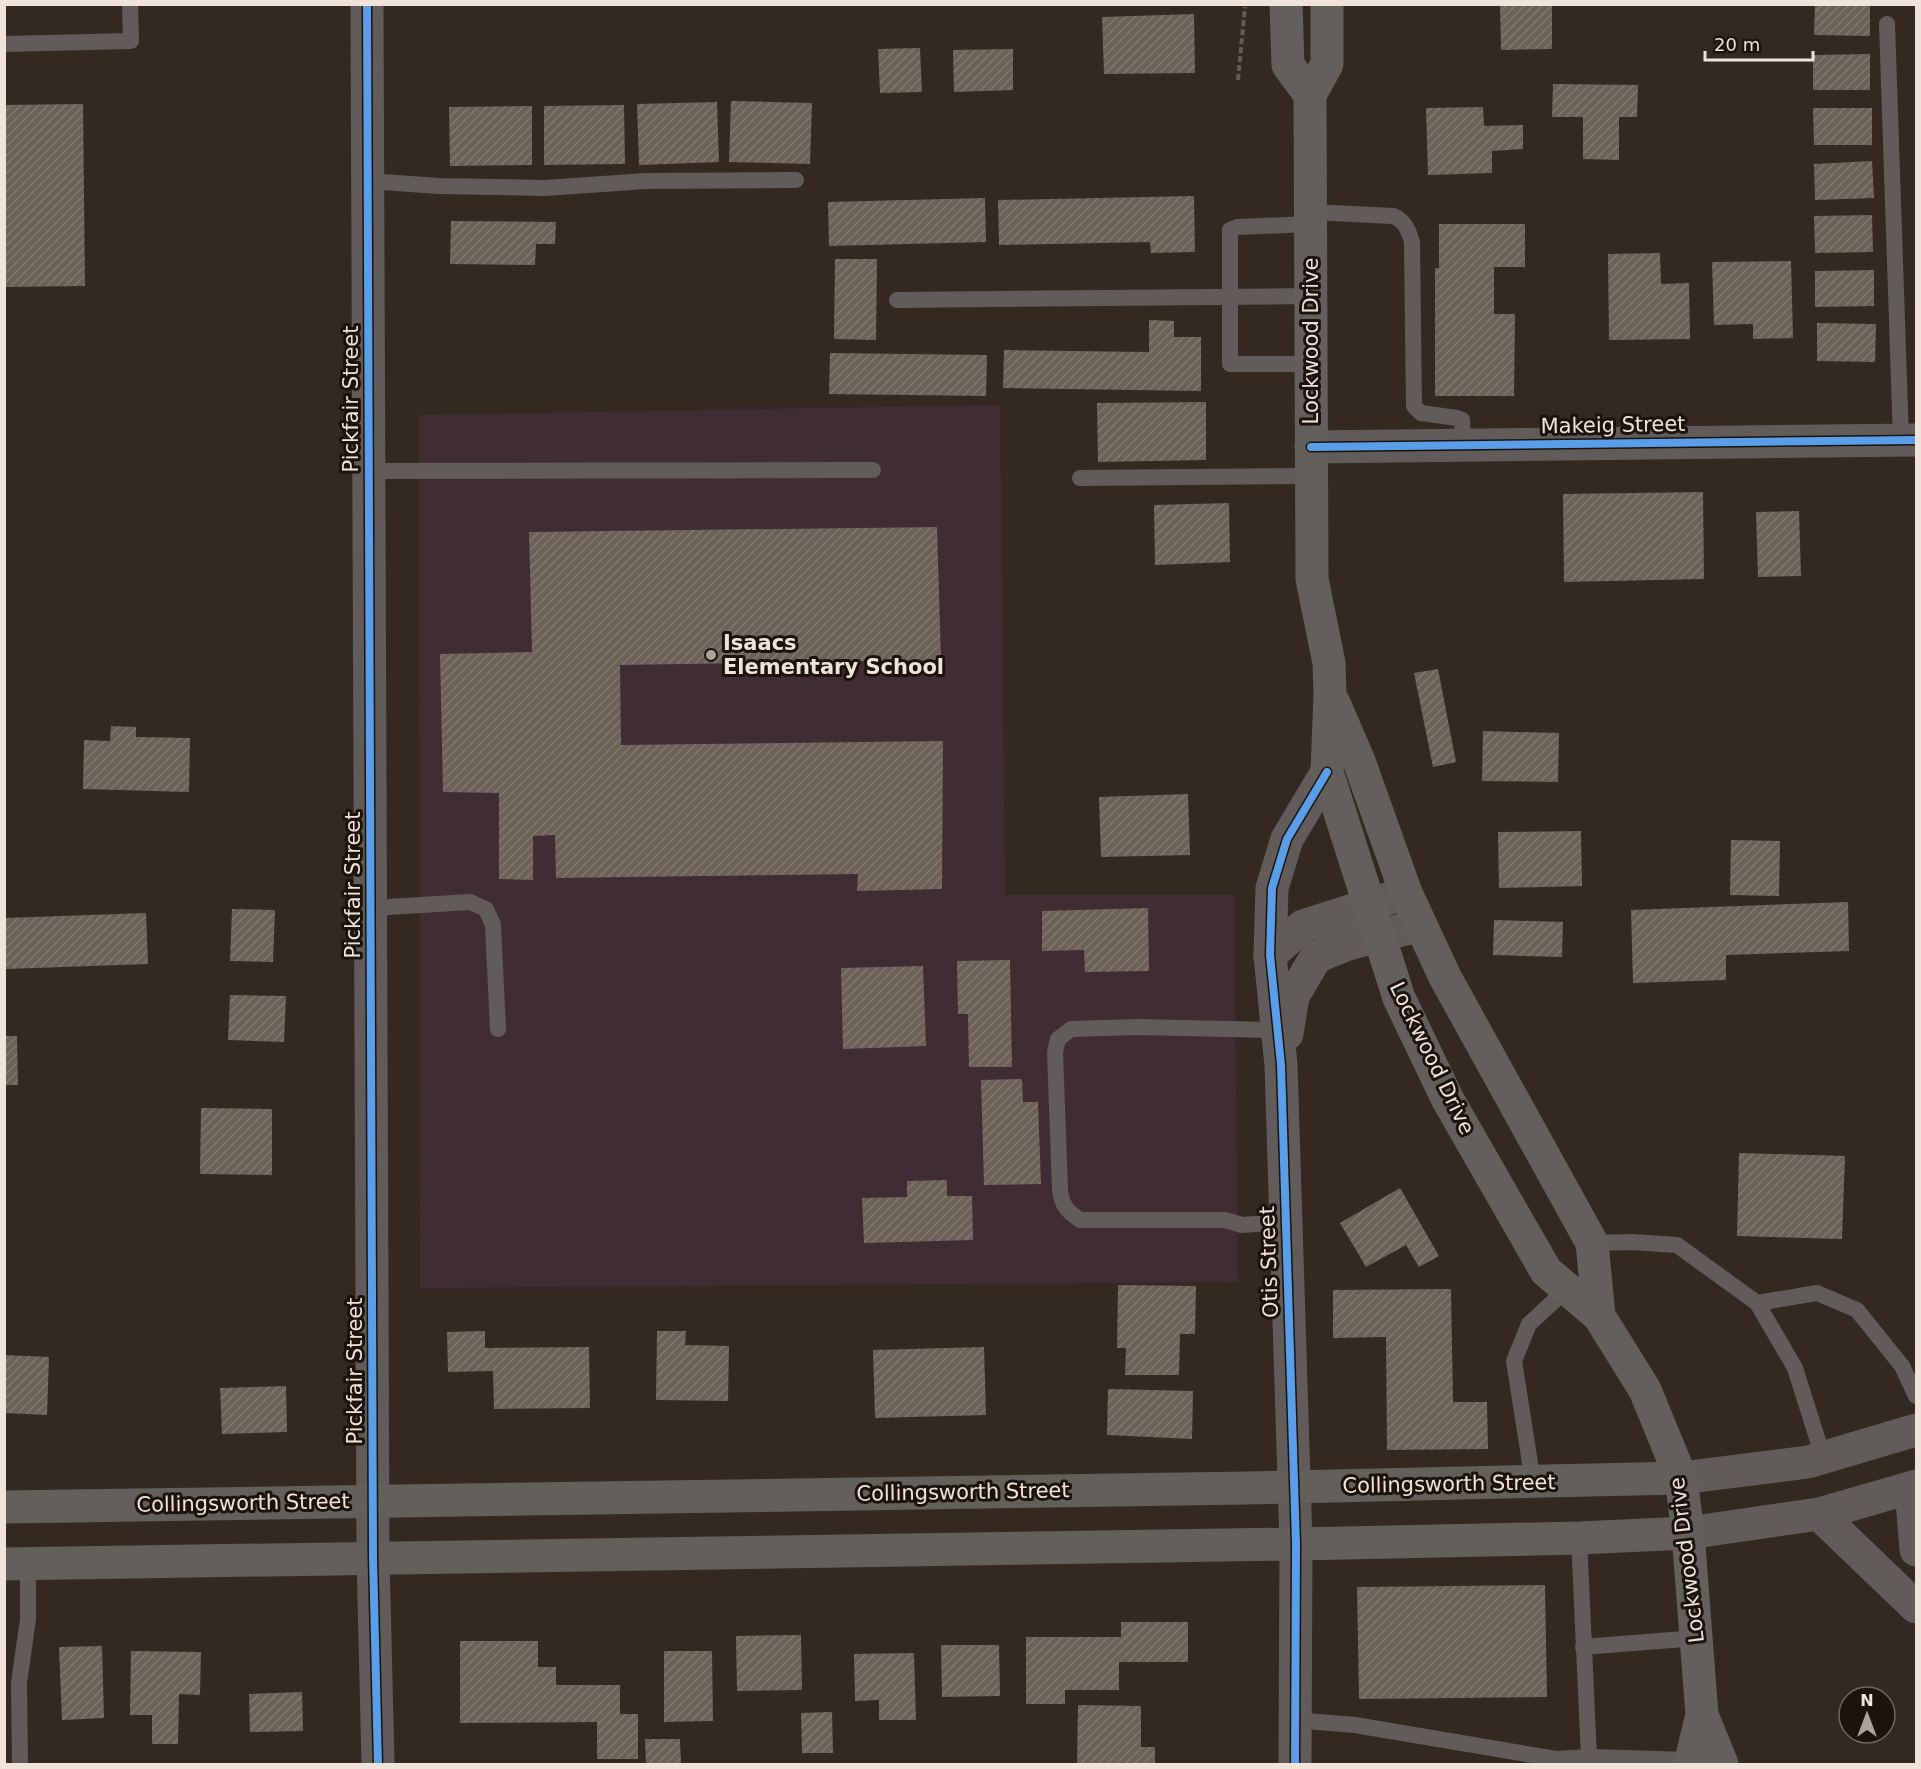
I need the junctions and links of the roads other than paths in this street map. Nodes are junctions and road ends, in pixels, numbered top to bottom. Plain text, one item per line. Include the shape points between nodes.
1 (130, 4) edge
2 (367, 4) edge
3 (1286, 4) edge
4 (1327, 4) edge
5 (1887, 24) dead end
6 (4, 44) edge
7 (1310, 95) junction
8 (796, 180) dead end
9 (368, 181) junction
10 (1311, 218) junction
11 (1311, 296) junction
12 (1229, 297) junction
13 (897, 300) dead end
14 (1311, 363) junction
15 (1909, 440) edge
16 (1463, 445) junction
17 (1311, 461) junction
18 (873, 470) dead end
19 (369, 471) junction
20 (1080, 478) dead end
21 (1330, 694) junction
22 (1327, 772) junction
23 (1406, 893) junction
24 (1369, 905) junction
25 (371, 908) junction
26 (1420, 925) junction
27 (1380, 936) junction
28 (1270, 955) junction
29 (498, 1029) dead end
30 (1277, 1030) junction
31 (1281, 1065) junction
32 (1286, 1222) junction
33 (1592, 1243) junction
34 (1567, 1288) junction
35 (1757, 1303) junction
36 (1599, 1316) junction
37 (1917, 1396) edge
38 (1917, 1430) edge
39 (1823, 1457) junction
40 (1681, 1478) junction
41 (1533, 1482) junction
42 (1293, 1487) junction
43 (1914, 1487) edge
44 (374, 1500) junction
45 (4, 1507) edge
46 (1819, 1514) junction
47 (1688, 1533) junction
48 (1579, 1538) junction
49 (1296, 1544) junction
50 (1917, 1551) edge
51 (374, 1557) junction
52 (16, 1564) edge
53 (1917, 1606) edge
54 (1697, 1638) junction
55 (1584, 1647) junction
56 (1294, 1720) junction
57 (1589, 1757) junction
58 (1701, 1763) edge
59 (20, 1764) edge
60 (378, 1764) edge
61 (1295, 1764) edge

1 - 6 lane via 131,41
2 - 9 street, Pickfair Street
3 - 7 main road via 1288,65
4 - 7 main road, Lockwood Drive via 1327,64
5 - 15 lane
7 - 10 main road, Lockwood Drive
8 - 9 lane via 646,181 545,188
9 - 19 street, Pickfair Street
10 - 11 main road, Lockwood Drive
10 - 12 lane via 1230,230
10 - 16 lane via 1393,216 1408,228 1412,242 1414,406 1420,413 1462,420
11 - 12 lane
11 - 14 main road, Lockwood Drive
12 - 13 lane
12 - 14 lane via 1230,363
14 - 17 main road, Lockwood Drive
15 - 16 street, Makeig Street
16 - 17 street, Makeig Street
17 - 20 lane
17 - 21 main road, Lockwood Drive via 1312,579 1329,663
18 - 19 lane
19 - 25 street, Pickfair Street
21 - 22 main road, Lockwood Drive
21 - 23 main road, Lockwood Drive
22 - 24 main road, Lockwood Drive
22 - 28 street, Otis Street via 1287,839 1272,888
23 - 24 street
23 - 26 main road, Lockwood Drive
24 - 27 main road, Lockwood Drive
24 - 28 street via 1303,926
25 - 29 lane via 470,902 486,909 493,925
25 - 44 street, Pickfair Street
26 - 27 street, Otis Street
26 - 33 main road, Lockwood Drive
27 - 31 street, Otis Street via 1316,957 1293,996
27 - 34 main road, Lockwood Drive via 1399,998 1448,1100 1546,1271
28 - 30 street, Otis Street
30 - 31 street, Otis Street
30 - 32 lane via 1071,1029 1058,1039 1055,1052 1060,1190 1068,1212 1080,1220 1226,1220 1242,1225
31 - 32 street, Otis Street
32 - 42 street, Otis Street
33 - 35 lane via 1677,1245
33 - 36 main road, Lockwood Drive
34 - 36 main road, Lockwood Drive
34 - 41 lane via 1529,1324 1514,1361
35 - 37 lane via 1818,1293 1857,1310 1902,1366
35 - 39 lane via 1795,1368
36 - 40 main road, Lockwood Drive via 1645,1390
38 - 39 street, Collingsworth Street
39 - 40 street, Collingsworth Street
40 - 41 main road, Collingsworth Street
40 - 47 main road, Lockwood Drive
41 - 42 main road, Collingsworth Street
42 - 44 main road, Collingsworth Street
42 - 49 street, Otis Street
43 - 46 street
43 - 50 street
44 - 45 main road, Collingsworth Street
44 - 51 street, Pickfair Street
46 - 47 street
46 - 53 street
47 - 48 main road
47 - 54 main road, Lockwood Drive
48 - 49 main road
48 - 55 lane
49 - 51 main road
49 - 56 street, Otis Street
51 - 52 main road
51 - 60 street, Pickfair Street
52 - 59 lane via 28,1619 19,1683
54 - 55 lane
54 - 58 main road, Lockwood Drive
55 - 57 lane
56 - 57 lane via 1355,1725 1556,1759
56 - 61 street, Otis Street
57 - 58 lane

